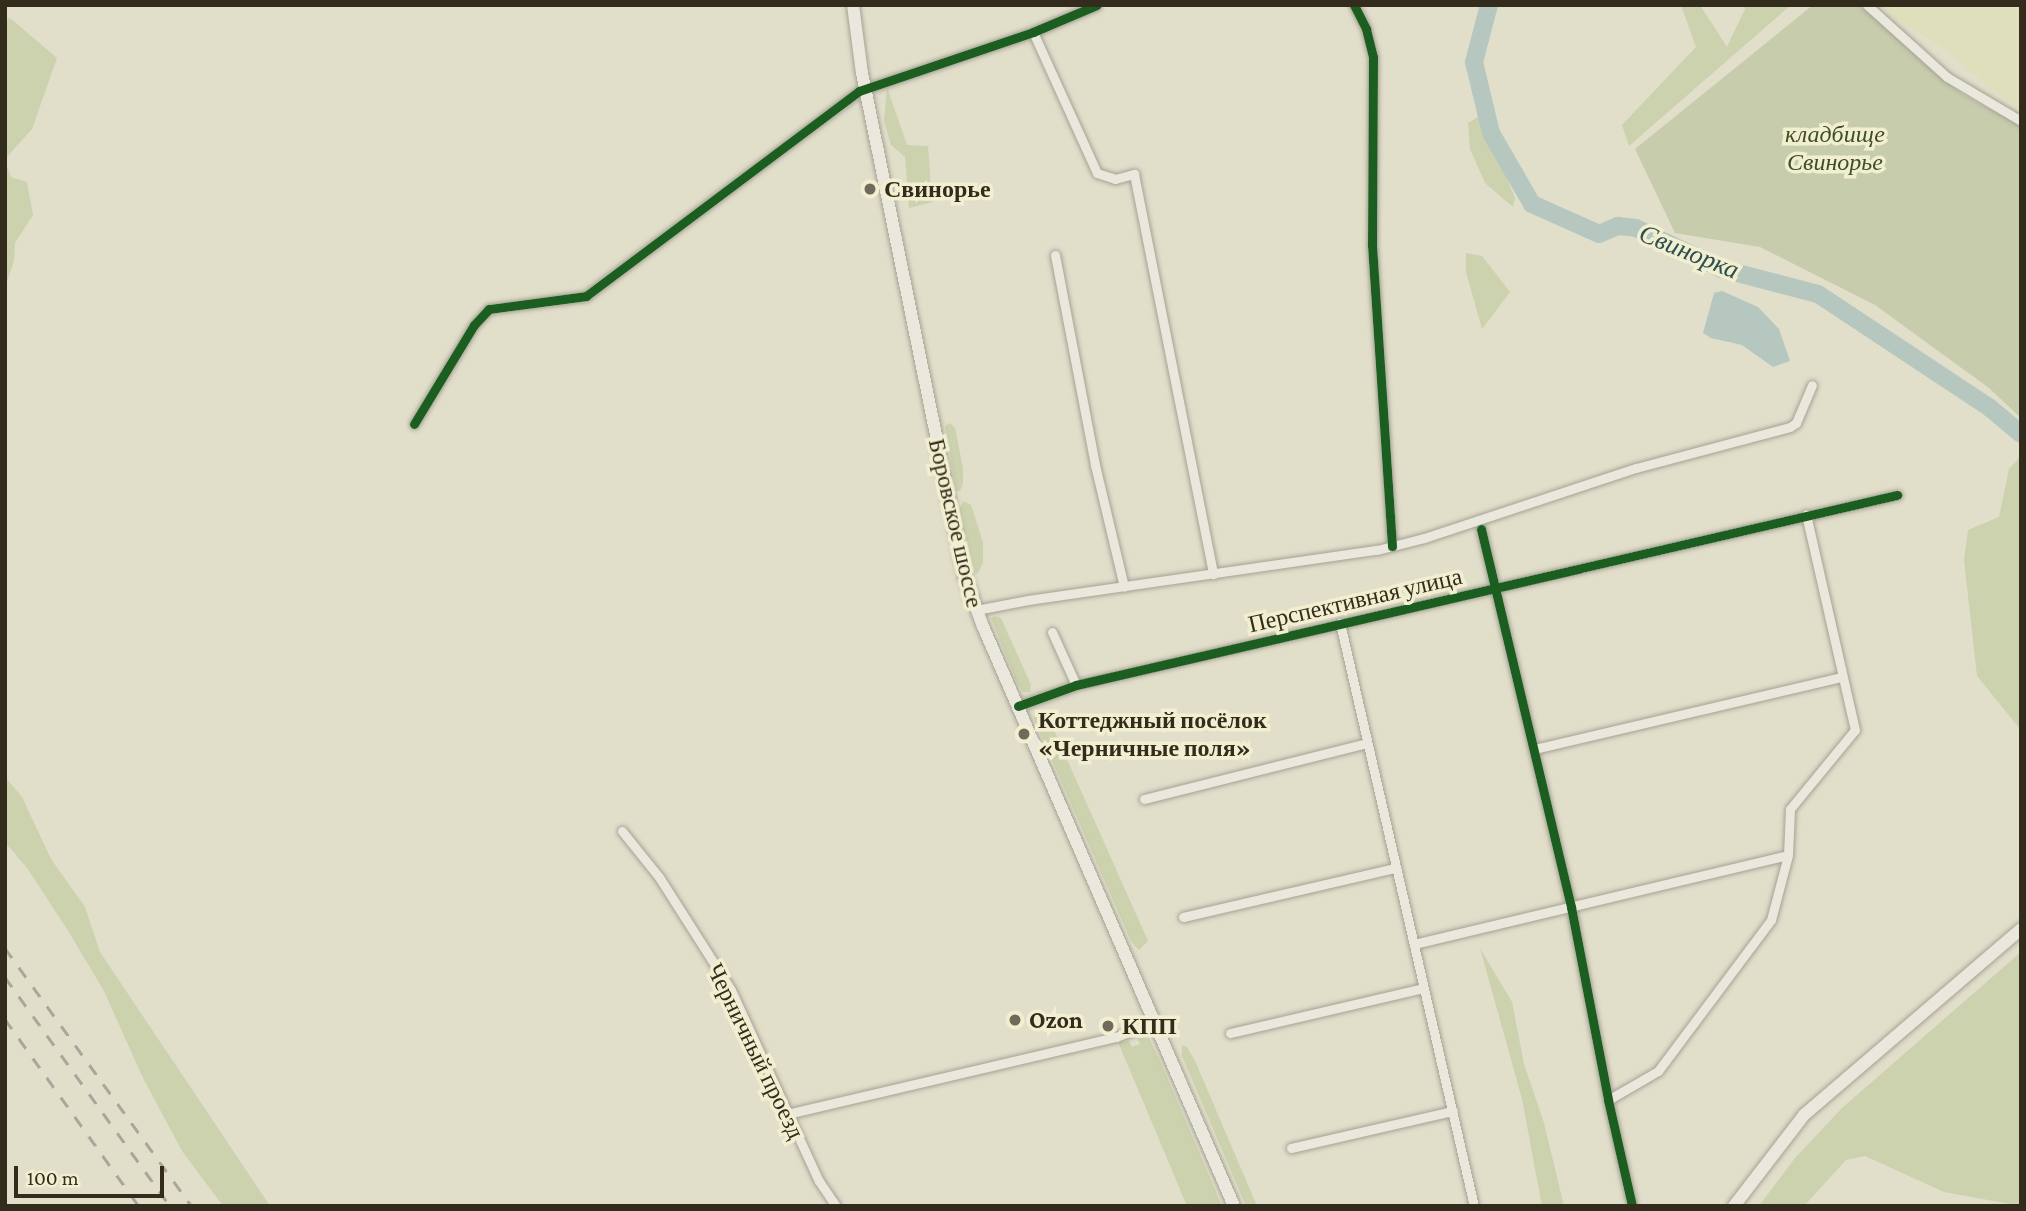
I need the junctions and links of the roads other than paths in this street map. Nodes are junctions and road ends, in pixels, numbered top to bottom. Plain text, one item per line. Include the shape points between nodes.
1 (853, 5) edge
2 (1097, 5) edge
3 (1354, 5) edge
4 (1867, 5) edge
5 (1033, 32) junction
6 (866, 89) junction
7 (2021, 121) edge
8 (1055, 255) dead end
9 (1812, 385) dead end
10 (414, 424) dead end
11 (1897, 495) dead end
12 (1806, 515) junction
13 (1481, 528) dead end
14 (1392, 546) junction
15 (1213, 574) junction
16 (1124, 587) junction
17 (1495, 587) junction
18 (976, 610) junction
19 (1340, 623) junction
20 (1052, 632) dead end
21 (1841, 677) junction
22 (1076, 685) junction
23 (1018, 706) junction
24 (1367, 743) junction
25 (1534, 749) junction
26 (1144, 799) dead end
27 (622, 831) dead end
28 (1787, 855) junction
29 (1396, 868) junction
30 (1571, 907) junction
31 (1183, 917) dead end
32 (2021, 929) edge
33 (1414, 944) junction
34 (1423, 988) junction
35 (1154, 1022) junction
36 (1230, 1033) dead end
37 (1608, 1100) junction
38 (1453, 1111) junction
39 (788, 1114) junction
40 (1291, 1148) dead end
41 (836, 1206) edge
42 (1234, 1206) edge
43 (1474, 1206) edge
44 (1632, 1206) edge
45 (1734, 1206) edge

1 - 6 main road, Боровское шоссе
2 - 5 street
3 - 14 street via 1373,57 1372,245
4 - 7 street via 1947,77
5 - 6 street
5 - 15 street via 1097,173 1115,179 1134,174
6 - 10 street via 586,296 489,309 474,325
6 - 18 main road, Боровское шоссе via 954,531
8 - 16 street via 1095,465
9 - 14 street via 1790,427 1636,468
11 - 12 street, Перспективная улица
12 - 17 street, Перспективная улица
12 - 21 street
13 - 17 street
14 - 15 street
15 - 16 street
16 - 18 street
17 - 19 street, Перспективная улица
17 - 25 street
18 - 23 main road, Боровское шоссе
19 - 22 street, Перспективная улица
19 - 24 street
20 - 22 street
21 - 25 street
21 - 28 street via 1855,730 1790,809
22 - 23 street, Перспективная улица
23 - 35 main road, Боровское шоссе
24 - 26 street
24 - 29 street
25 - 30 street
27 - 39 street, Черничный проезд via 659,877 731,990
28 - 30 street
28 - 37 street via 1771,920 1658,1071
29 - 31 street
29 - 33 street
30 - 33 street
30 - 37 street
32 - 45 main road via 1804,1115
33 - 34 street
34 - 36 street
34 - 38 street
35 - 39 street via 1115,1037
35 - 42 main road, Боровское шоссе
37 - 44 street
38 - 40 street
38 - 43 street
39 - 41 street, Черничный проезд via 819,1181

